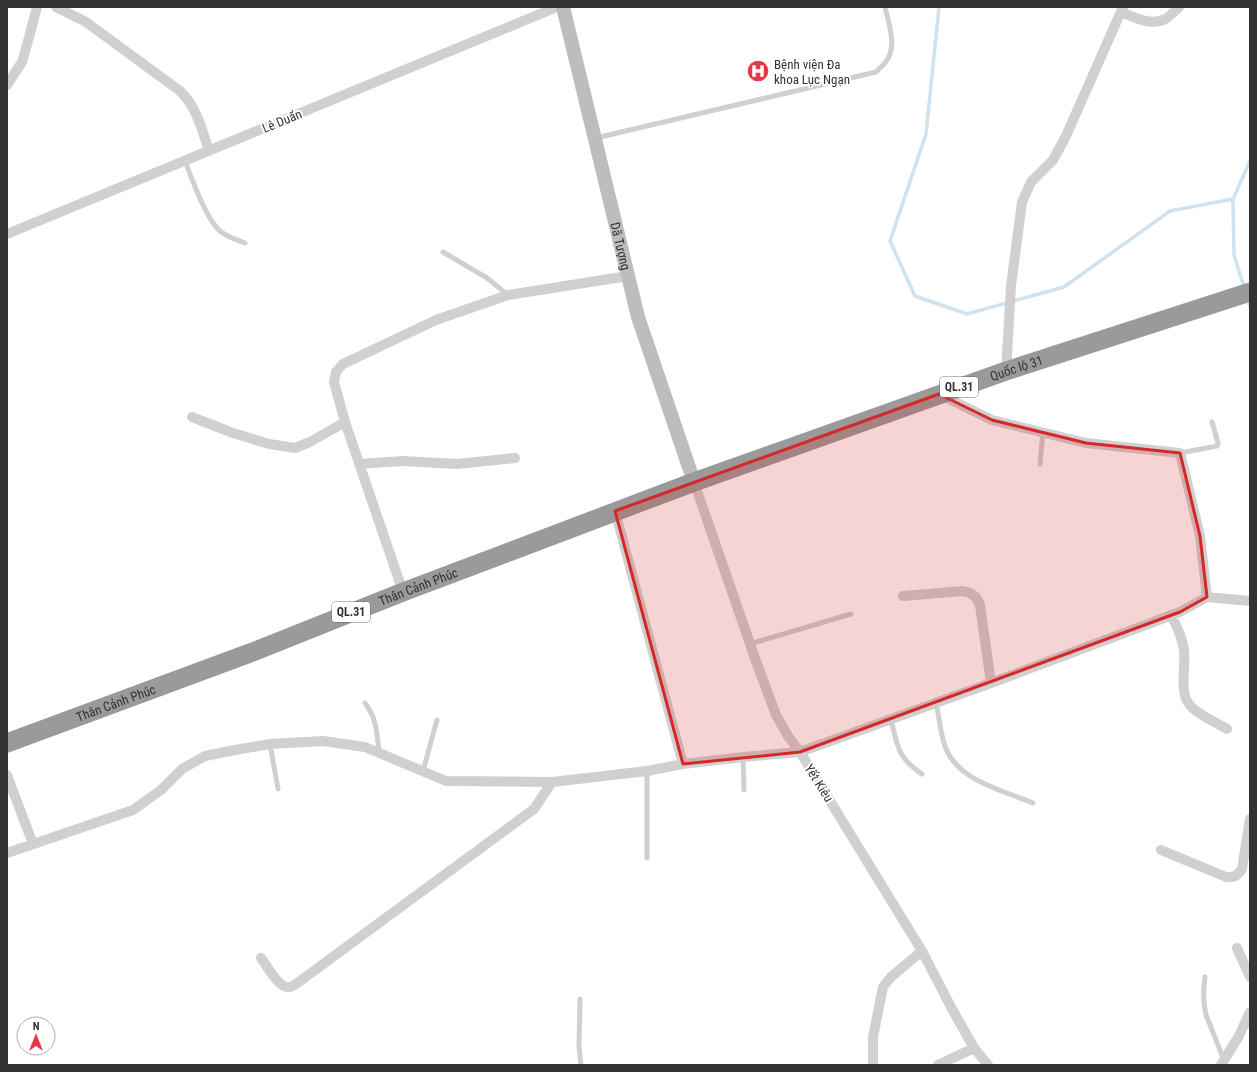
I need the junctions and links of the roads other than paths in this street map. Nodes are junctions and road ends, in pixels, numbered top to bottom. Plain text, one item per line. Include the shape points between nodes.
1 (37, 7) edge
2 (56, 7) edge
3 (557, 7) edge
4 (563, 7) edge
5 (885, 7) edge
6 (1179, 7) edge
7 (1122, 10) edge
8 (7, 85) edge
9 (595, 138) junction
10 (209, 151) junction
11 (185, 161) junction
12 (7, 234) edge
13 (245, 243) dead end
14 (443, 252) dead end
15 (628, 276) junction
16 (1250, 292) edge
17 (508, 295) junction
18 (1006, 371) junction
19 (939, 394) junction
20 (192, 417) dead end
21 (345, 422) junction
22 (1212, 422) dead end
23 (1043, 432) junction
24 (1180, 453) junction
25 (515, 458) dead end
26 (359, 464) junction
27 (1040, 464) dead end
28 (694, 482) junction
29 (615, 512) junction
30 (403, 592) junction
31 (903, 596) dead end
32 (1208, 598) junction
33 (1250, 601) edge
34 (851, 614) dead end
35 (1171, 615) junction
36 (750, 644) junction
37 (991, 684) junction
38 (365, 703) dead end
39 (936, 703) junction
40 (437, 720) dead end
41 (891, 720) junction
42 (1227, 729) dead end
43 (7, 743) edge
44 (270, 744) junction
45 (800, 752) junction
46 (379, 753) junction
47 (743, 757) junction
48 (683, 764) junction
49 (423, 771) junction
50 (647, 771) junction
51 (922, 774) dead end
52 (7, 775) edge
53 (552, 782) junction
54 (278, 789) dead end
55 (744, 790) dead end
56 (1033, 802) dead end
57 (1250, 819) edge
58 (34, 844) junction
59 (1161, 850) dead end
60 (7, 853) edge
61 (647, 858) dead end
62 (1237, 948) dead end
63 (922, 951) junction
64 (261, 958) dead end
65 (1205, 977) dead end
66 (1250, 977) edge
67 (580, 999) dead end
68 (1250, 1012) edge
69 (974, 1048) junction
70 (1223, 1063) edge
71 (581, 1065) edge
72 (873, 1065) edge
73 (938, 1065) edge
74 (988, 1065) edge

1 - 8 street via 22,62
2 - 10 street via 86,22 180,91 195,110
3 - 10 street, Lê Duẩn
4 - 9 street, Dã Tượng
5 - 9 lane via 892,40 891,52 876,72
6 - 7 street via 1168,17 1157,22 1142,21
7 - 18 street via 1066,136 1053,160 1030,182 1022,202 1011,286
9 - 15 street, Dã Tượng
10 - 11 street, Lê Duẩn
11 - 12 street, Lê Duẩn
11 - 13 lane via 212,222 229,236
14 - 17 lane via 487,278
15 - 17 street
15 - 28 street, Dã Tượng via 638,318
16 - 18 highway, Quốc lộ 31 / QL.31
17 - 21 street via 436,320 343,364 336,372 334,382
18 - 19 highway, Quốc lộ 31 / QL.31
19 - 23 street via 992,420
19 - 28 highway, Quốc lộ 31 / QL.31
20 - 21 street via 269,444 295,448
21 - 26 street
22 - 24 lane via 1217,446
23 - 24 street via 1086,443
23 - 27 lane
24 - 32 street via 1200,536
25 - 26 street via 457,464 403,461
26 - 30 street
28 - 29 highway, Thân Cảnh Phúc / QL.31
28 - 36 street, Yết Kiêu
29 - 30 highway, Thân Cảnh Phúc / QL.31
29 - 48 street
30 - 43 highway, Thân Cảnh Phúc / QL.31 via 250,653
31 - 37 street via 962,591 976,597 980,605
32 - 33 street
32 - 35 street
34 - 36 lane
35 - 37 street
35 - 42 street via 1181,635 1184,650 1186,700 1192,708
36 - 45 street, Yết Kiêu via 776,715
37 - 39 street
38 - 46 lane via 374,718
39 - 41 street
39 - 56 lane via 944,744 957,766 977,781
40 - 49 lane
41 - 45 street
41 - 51 lane via 901,754
44 - 46 street via 323,741 365,747
44 - 54 lane
44 - 58 street via 205,756 182,768 161,790 133,810
45 - 47 street
45 - 63 street, Yết Kiêu
46 - 49 street
47 - 48 street
47 - 55 lane
48 - 50 street
49 - 53 street via 446,780
50 - 53 street
50 - 61 lane
52 - 58 street
53 - 64 street via 534,808 296,984 291,987 279,984
57 - 59 street via 1242,869 1235,876 1226,877
58 - 60 street
62 - 66 street
63 - 69 street, Yết Kiêu
63 - 72 street via 883,987 873,1037
65 - 70 lane via 1204,1008
67 - 71 lane
68 - 70 street
69 - 73 street
69 - 74 street, Yết Kiêu

